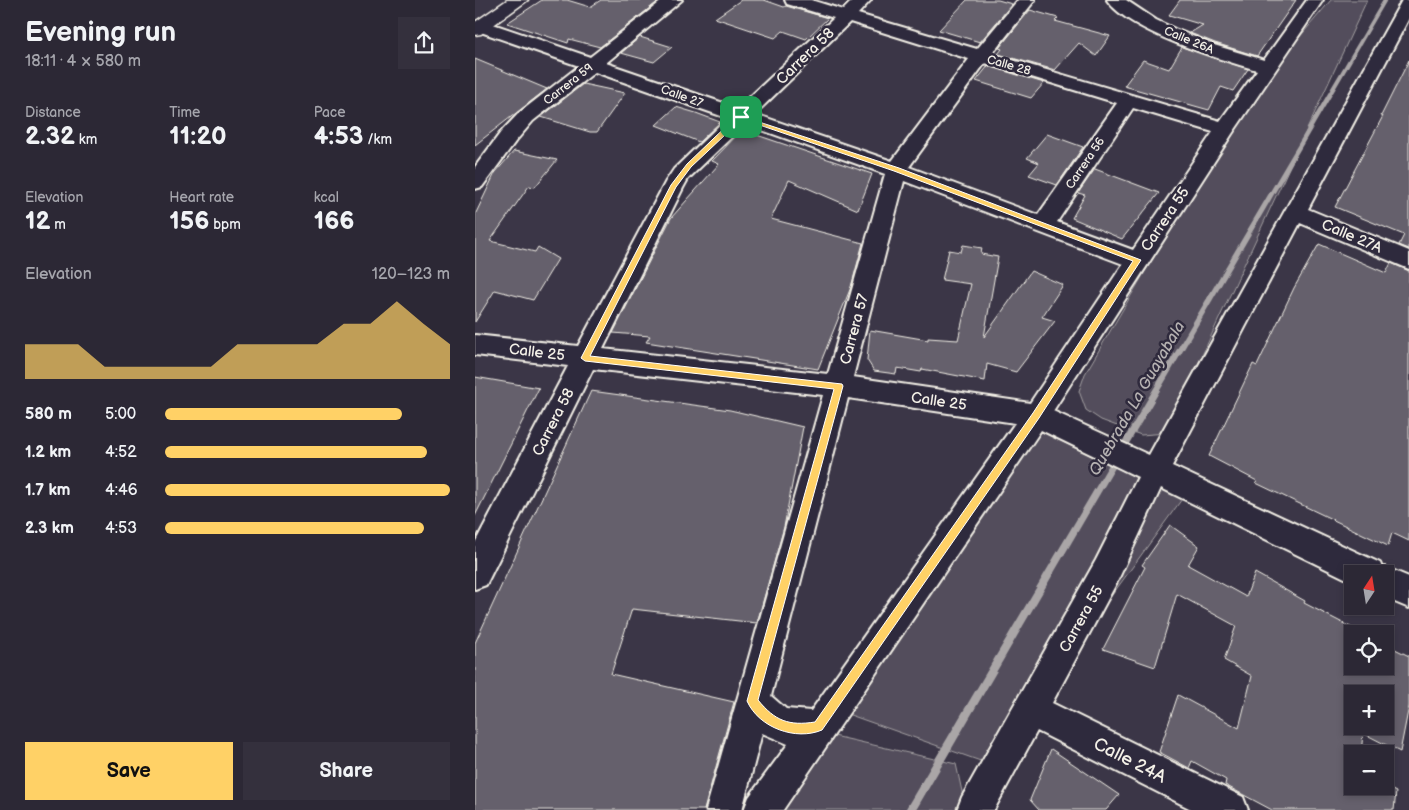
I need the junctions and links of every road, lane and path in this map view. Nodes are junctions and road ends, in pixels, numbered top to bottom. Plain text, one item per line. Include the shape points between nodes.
1 (519, 0) edge
2 (674, 0) edge
3 (793, 0) edge
4 (863, 0) edge
5 (1027, 0) edge
6 (1315, 0) edge
7 (1118, 2) edge
8 (1407, 10) edge
9 (847, 16) junction
10 (478, 28) edge
11 (980, 57) junction
12 (593, 64) junction
13 (1268, 67) junction
14 (1128, 101) junction
15 (741, 117) junction
16 (1225, 129) junction
17 (896, 170) junction
18 (475, 182) edge
19 (1294, 212) junction
20 (1043, 225) junction
21 (1137, 260) junction
22 (1409, 260) edge
23 (475, 345) edge
24 (585, 358) junction
25 (839, 386) junction
26 (1040, 417) junction
27 (1151, 469) junction
28 (1350, 565) edge
29 (475, 574) edge
30 (1394, 586) edge
31 (1409, 594) edge
32 (753, 701) junction
33 (1031, 710) junction
34 (818, 727) junction
35 (724, 810) edge
36 (762, 810) edge
37 (975, 810) edge
38 (1230, 810) edge

1 - 10 main road
2 - 12 street, Carrera 59
3 - 9 street, Calle 28
4 - 9 street, Carrera 58
5 - 11 street, Carrera 57
6 - 13 street, Carrera 55
7 - 13 street, Calle 26A via 1169,33 1199,46
8 - 19 street, Carrera 55
9 - 11 street, Calle 28
9 - 15 street, Carrera 58
10 - 12 street, Calle 27
11 - 14 street, Calle 28
11 - 17 street, Carrera 57
12 - 15 street, Calle 27
12 - 18 street, Carrera 59 via 522,122
13 - 16 street, Carrera 55
14 - 16 street, Calle 28
14 - 20 street, Carrera 56
15 - 17 street, Calle 27
15 - 24 street, Carrera 58 via 689,166 673,186
16 - 21 street, Carrera 55
17 - 20 street, Calle 27
17 - 25 street, Carrera 57
19 - 22 street, Calle 27A
19 - 27 street, Carrera 55
20 - 21 street, Calle 27
21 - 26 street, Carrera 55
23 - 24 street, Calle 25
24 - 25 street, Calle 25
24 - 29 street, Carrera 58
25 - 26 street, Calle 25
25 - 32 street, Carrera 57
26 - 27 street, Calle 25
26 - 34 street, Carrera 55
27 - 28 street, Calle 25
27 - 33 street, Carrera 55 via 1107,570
30 - 31 street
32 - 34 street via 764,716 780,726
32 - 35 street, Carrera 57
33 - 37 street, Carrera 55
33 - 38 street, Calle 24A
34 - 36 street, Carrera 55

